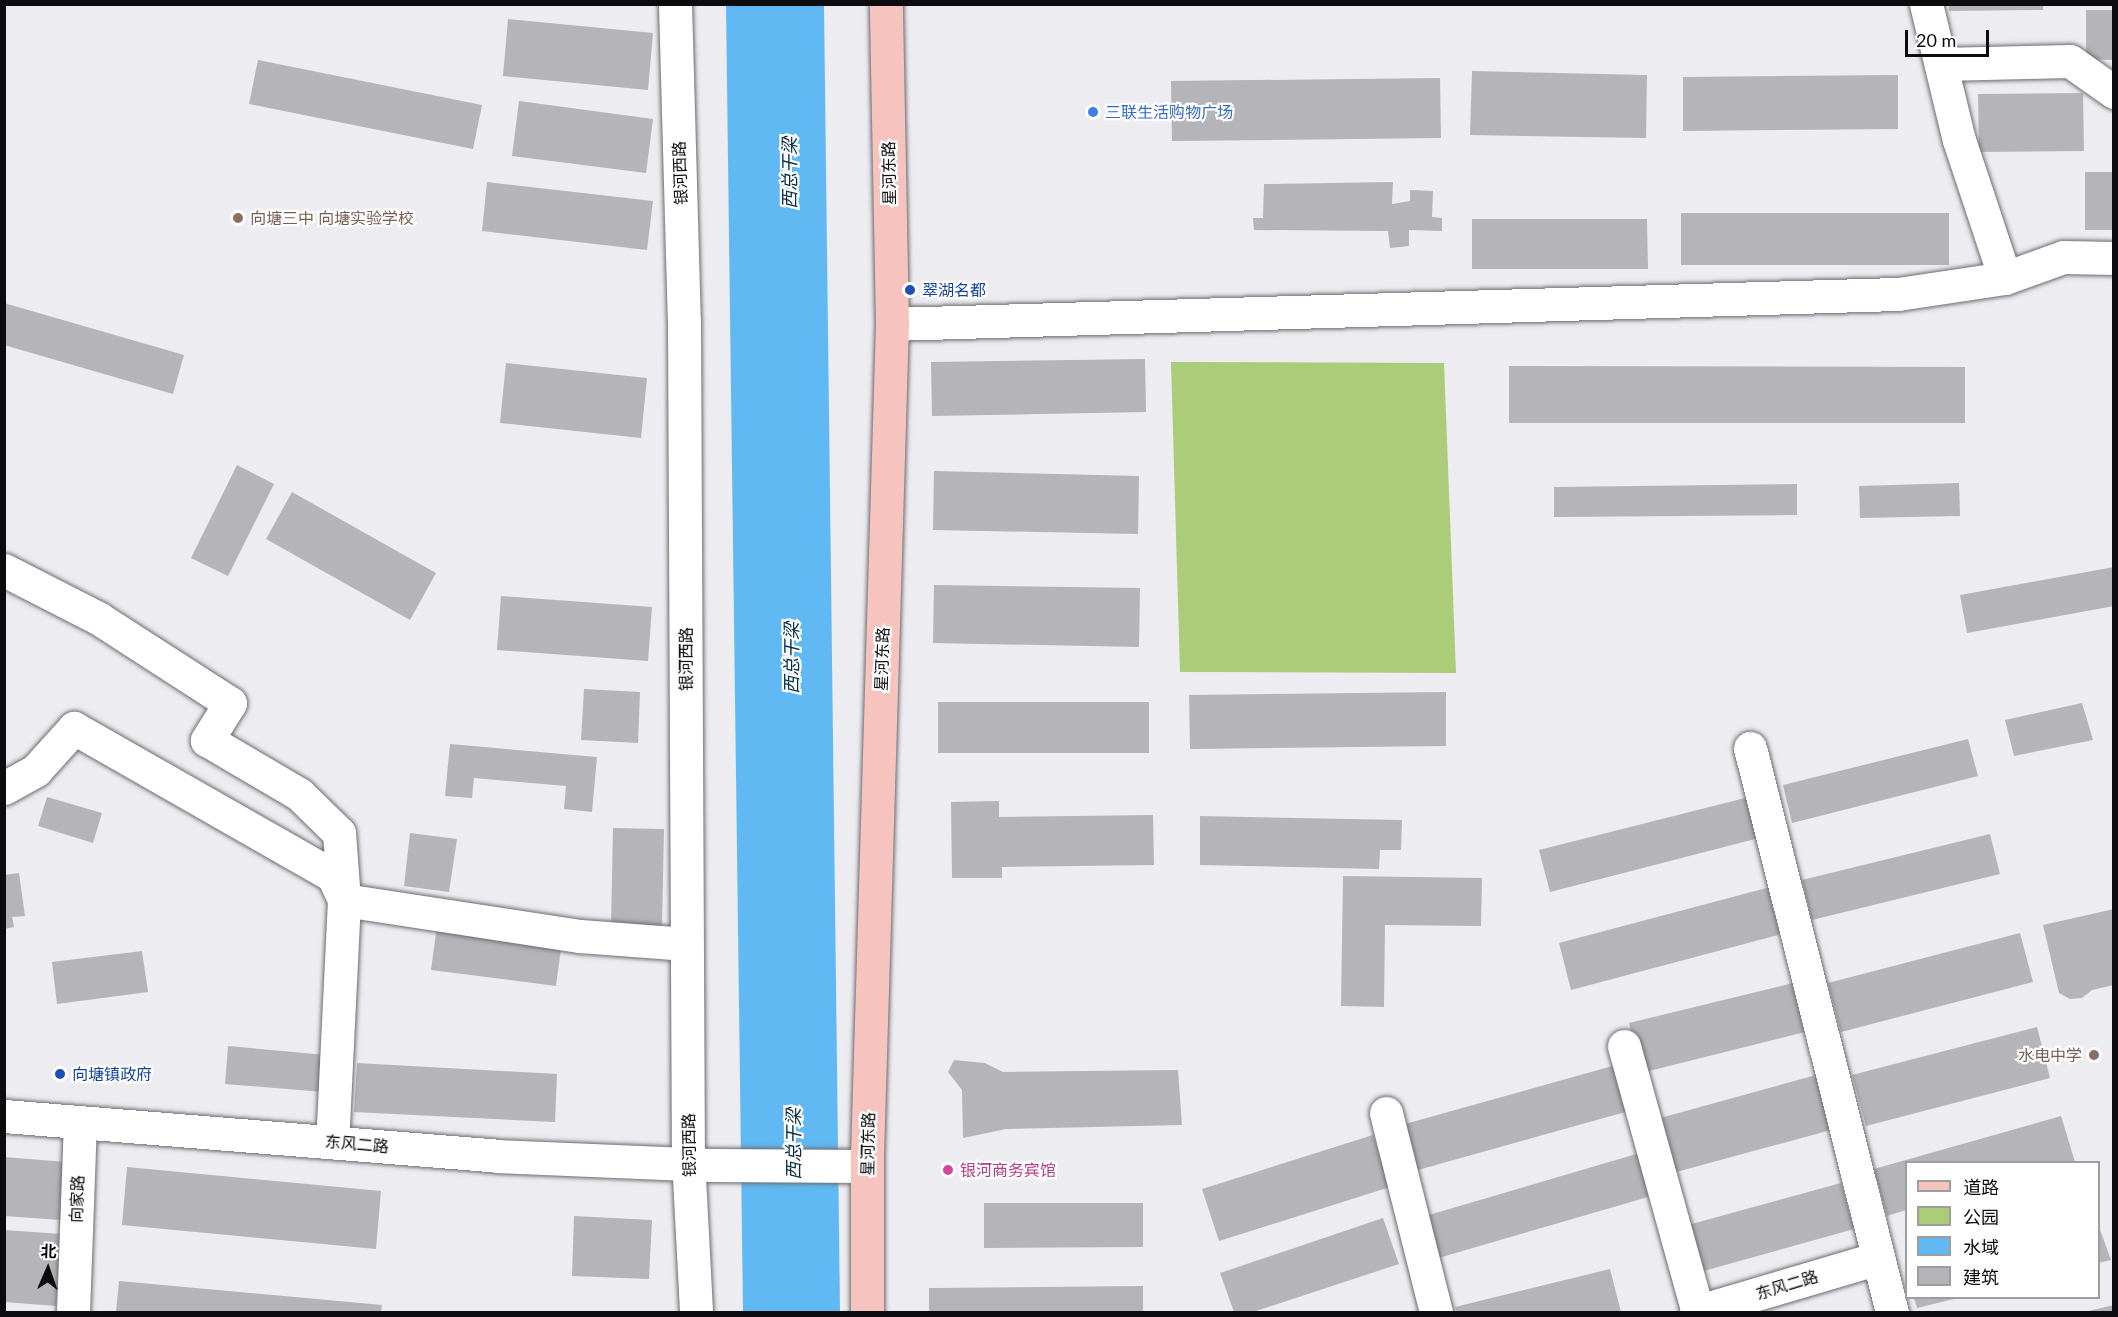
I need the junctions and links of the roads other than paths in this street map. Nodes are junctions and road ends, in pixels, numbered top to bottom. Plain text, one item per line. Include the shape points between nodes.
1 (675, 4) edge
2 (886, 4) edge
3 (1926, 4) edge
4 (1941, 64) junction
5 (2114, 92) edge
6 (2114, 258) edge
7 (2005, 278) junction
8 (892, 324) junction
9 (4, 570) edge
10 (1750, 748) dead end
11 (4, 788) edge
12 (344, 900) junction
13 (687, 944) junction
14 (1624, 1046) dead end
15 (1386, 1113) dead end
16 (4, 1116) edge
17 (80, 1122) junction
18 (332, 1142) junction
19 (700, 1165) junction
20 (857, 1166) junction
21 (1878, 1258) junction
22 (74, 1312) edge
23 (696, 1312) edge
24 (867, 1312) edge
25 (1436, 1312) edge
26 (1697, 1312) edge
27 (1892, 1312) edge

1 - 13 street, 银河西路 via 685,333
2 - 8 main road, 星河东路
3 - 4 street
4 - 5 street via 2070,61
4 - 7 street via 1959,140
6 - 7 street via 2063,257
7 - 8 street via 1898,294
8 - 20 main road, 星河东路
9 - 12 street via 98,618 230,704 207,740 299,794 339,833
10 - 21 street
11 - 12 street via 36,770 74,728 333,876
12 - 13 street via 580,936
12 - 18 street
13 - 19 street, 银河西路
14 - 26 street
15 - 25 street
16 - 17 street, 东风二路
17 - 18 street, 东风二路
17 - 22 street, 向家路
18 - 19 street, 东风二路 via 496,1156
19 - 20 street, 东风二路
19 - 23 street, 银河西路
20 - 24 main road, 星河东路
21 - 26 street, 东风二路
21 - 27 street

